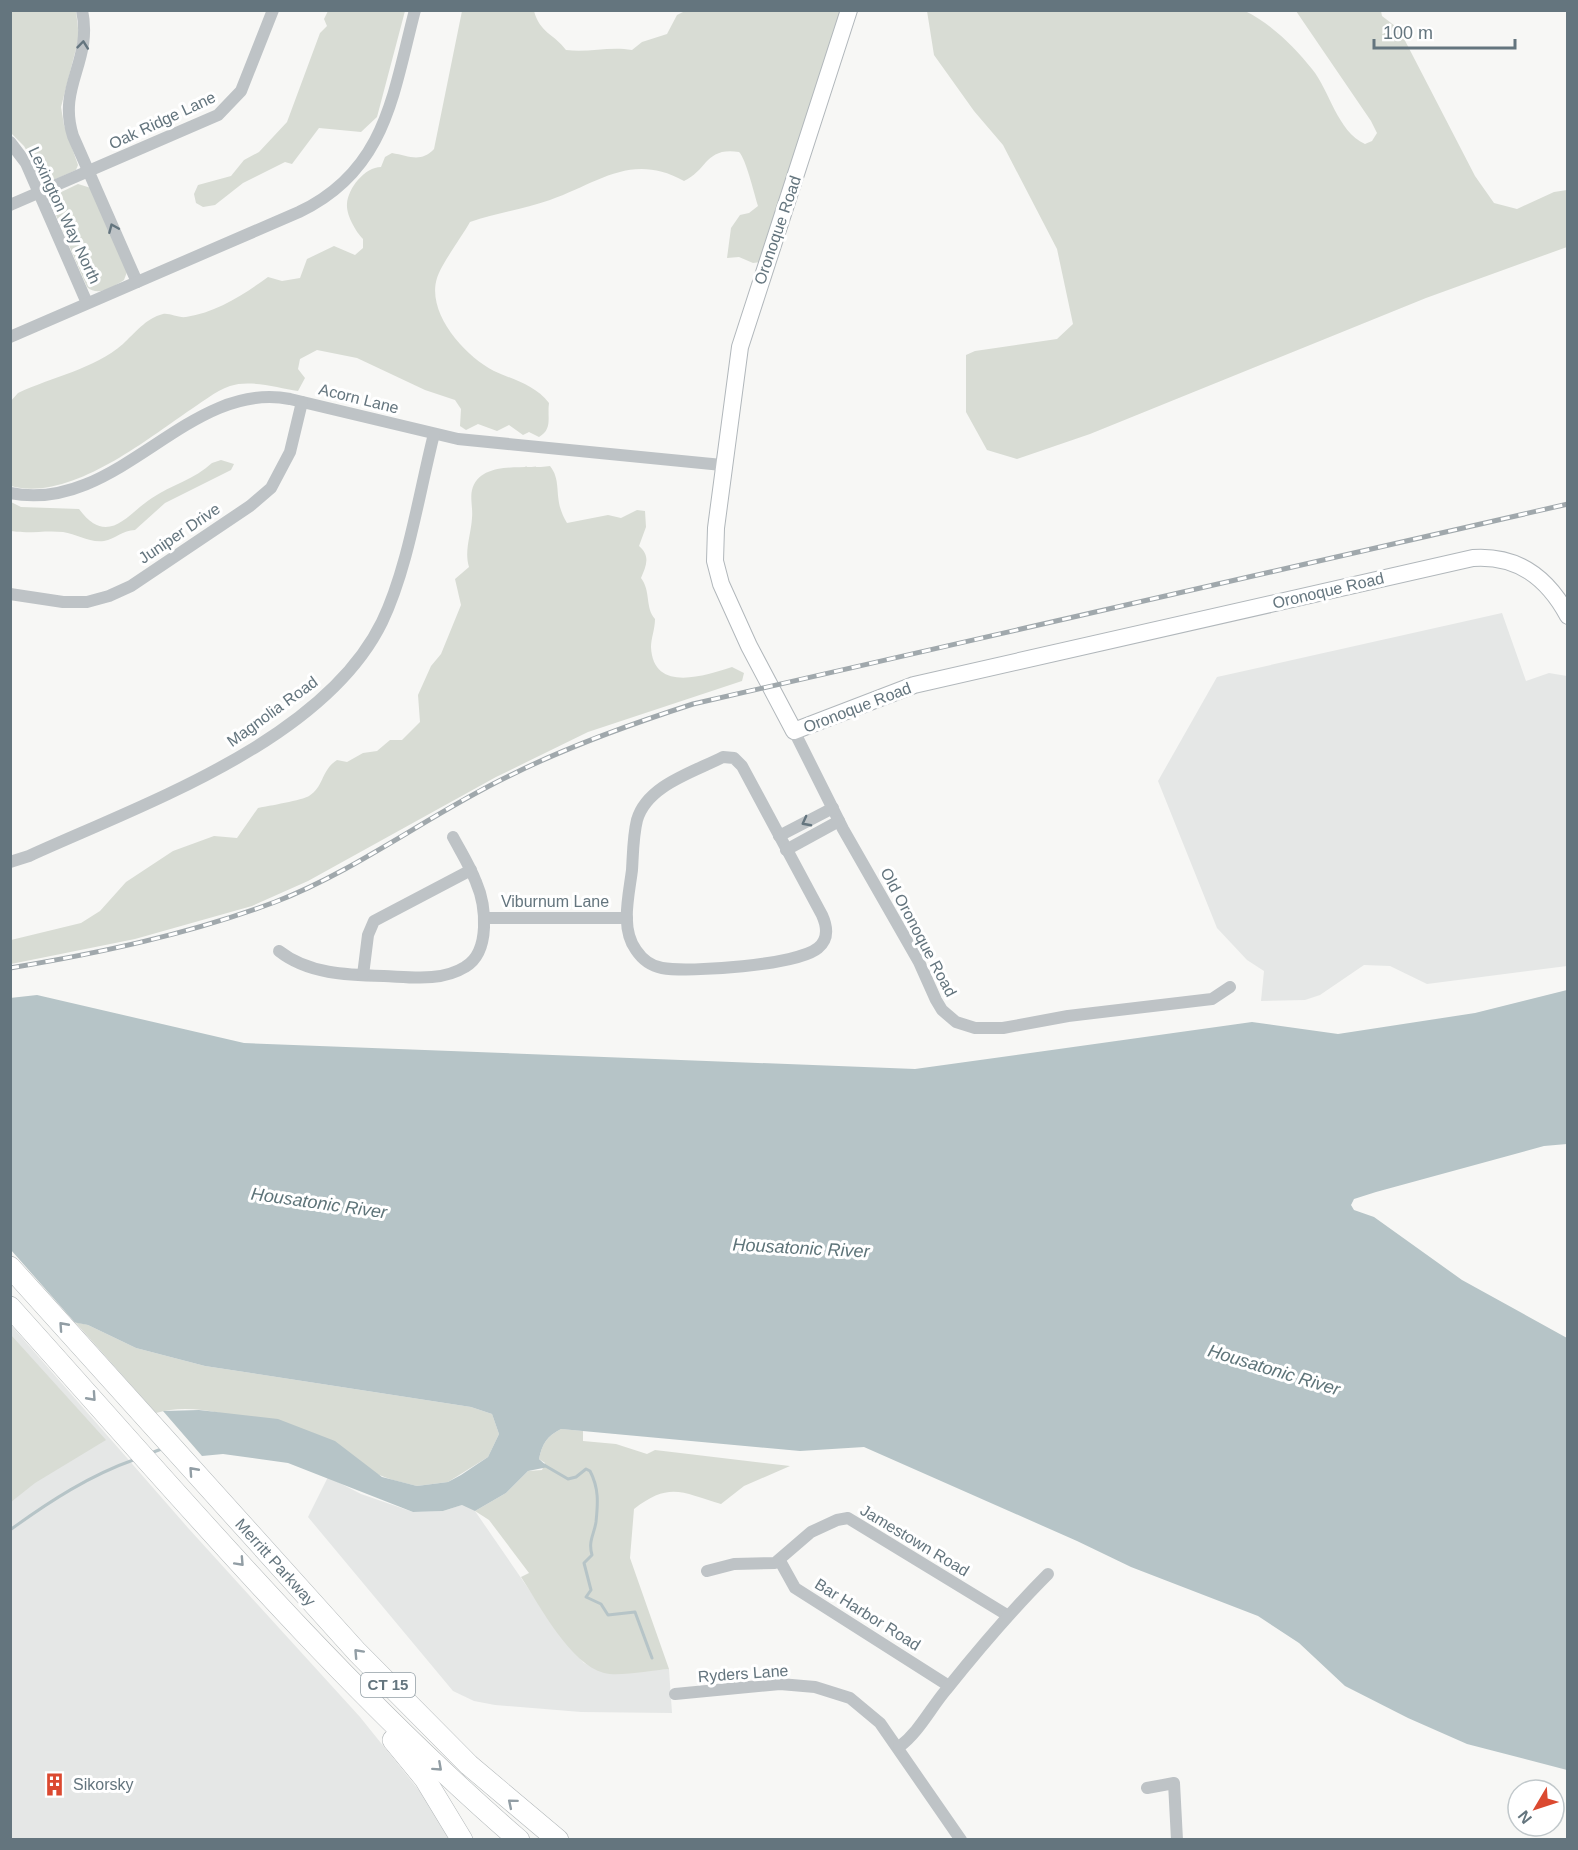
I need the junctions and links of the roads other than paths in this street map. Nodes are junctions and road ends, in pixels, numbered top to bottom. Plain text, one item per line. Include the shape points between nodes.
1 (82, 10) edge
2 (415, 10) edge
3 (849, 10) edge
4 (272, 11) edge
5 (10, 141) edge
6 (89, 172) junction
7 (40, 193) junction
8 (10, 205) edge
9 (137, 282) junction
10 (87, 303) junction
11 (10, 337) edge
12 (302, 402) junction
13 (434, 434) junction
14 (722, 465) junction
15 (10, 493) edge
16 (10, 594) edge
17 (1568, 616) edge
18 (794, 731) junction
19 (832, 808) junction
20 (839, 820) junction
21 (779, 836) junction
22 (453, 837) dead end
23 (786, 850) junction
24 (10, 862) edge
25 (471, 870) junction
26 (484, 918) junction
27 (627, 918) junction
28 (279, 951) dead end
29 (363, 975) junction
30 (1230, 987) dead end
31 (10, 1267) edge
32 (10, 1307) edge
33 (780, 1561) junction
34 (707, 1571) dead end
35 (1048, 1574) dead end
36 (1006, 1615) junction
37 (322, 1651) junction
38 (949, 1686) junction
39 (675, 1694) dead end
40 (899, 1747) junction
41 (1146, 1788) dead end
42 (462, 1839) edge
43 (519, 1839) edge
44 (558, 1839) edge
45 (961, 1839) edge
46 (1177, 1839) edge

6 -> 1 street via 68,115 69,94 84,49
2 - 9 street via 385,124 373,147 342,184 311,206
3 - 14 street, Oronoque Road via 744,331
4 - 6 street, Oak Ridge Lane via 241,92 227,108
5 - 7 street, Lexington Way North via 21,153
6 - 7 street, Oak Ridge Lane
9 -> 6 street
7 - 8 street, Oak Ridge Lane
7 - 10 street, Lexington Way North
9 - 10 street
10 - 11 street
12 - 13 street, Acorn Lane
12 - 15 street, Acorn Lane via 264,395 240,399 82,487 45,497
12 - 16 street, Juniper Drive via 290,452 271,488 131,586 87,602
13 - 14 street, Acorn Lane via 470,441
13 - 24 street, Magnolia Road via 389,607 373,638 341,679 300,715 226,764
14 - 18 street, Oronoque Road via 716,568 748,646
17 - 18 street, Oronoque Road via 1527,569 1496,557 1473,558 914,685
18 - 19 street, Old Oronoque Road
19 - 20 street, Old Oronoque Road
19 -> 21 street
20 - 23 street
20 - 30 street, Old Oronoque Road via 914,952 942,1010 956,1022 975,1028 1003,1028 1212,999
21 - 23 street
21 - 27 street via 734,758 723,757 661,789 644,805 636,824
22 - 25 street
23 - 27 street via 826,926 824,941 811,952 729,969 660,968 635,950
25 - 26 street
25 - 29 street via 374,921 368,935
26 - 27 street, Viburnum Lane
26 - 29 street via 478,951 466,967 429,977
28 - 29 street via 303,967
44 -> 31 highway, Merritt Parkway / CT 15 via 513,1804 420,1718
32 -> 37 highway, Merritt Parkway / CT 15
33 - 34 street via 764,1566 734,1564
33 - 36 street, Jamestown Road via 811,1532 848,1518
33 - 38 street, Bar Harbor Road via 795,1588
35 - 36 street
36 - 38 street
37 - 42 highway via 339,1681 425,1779
37 -> 43 highway, Merritt Parkway / CT 15 via 401,1733
38 - 40 street via 909,1740
39 - 40 street, Ryders Lane via 780,1684 834,1691 869,1712
40 - 45 street, Ryders Lane
41 - 46 street via 1173,1783

